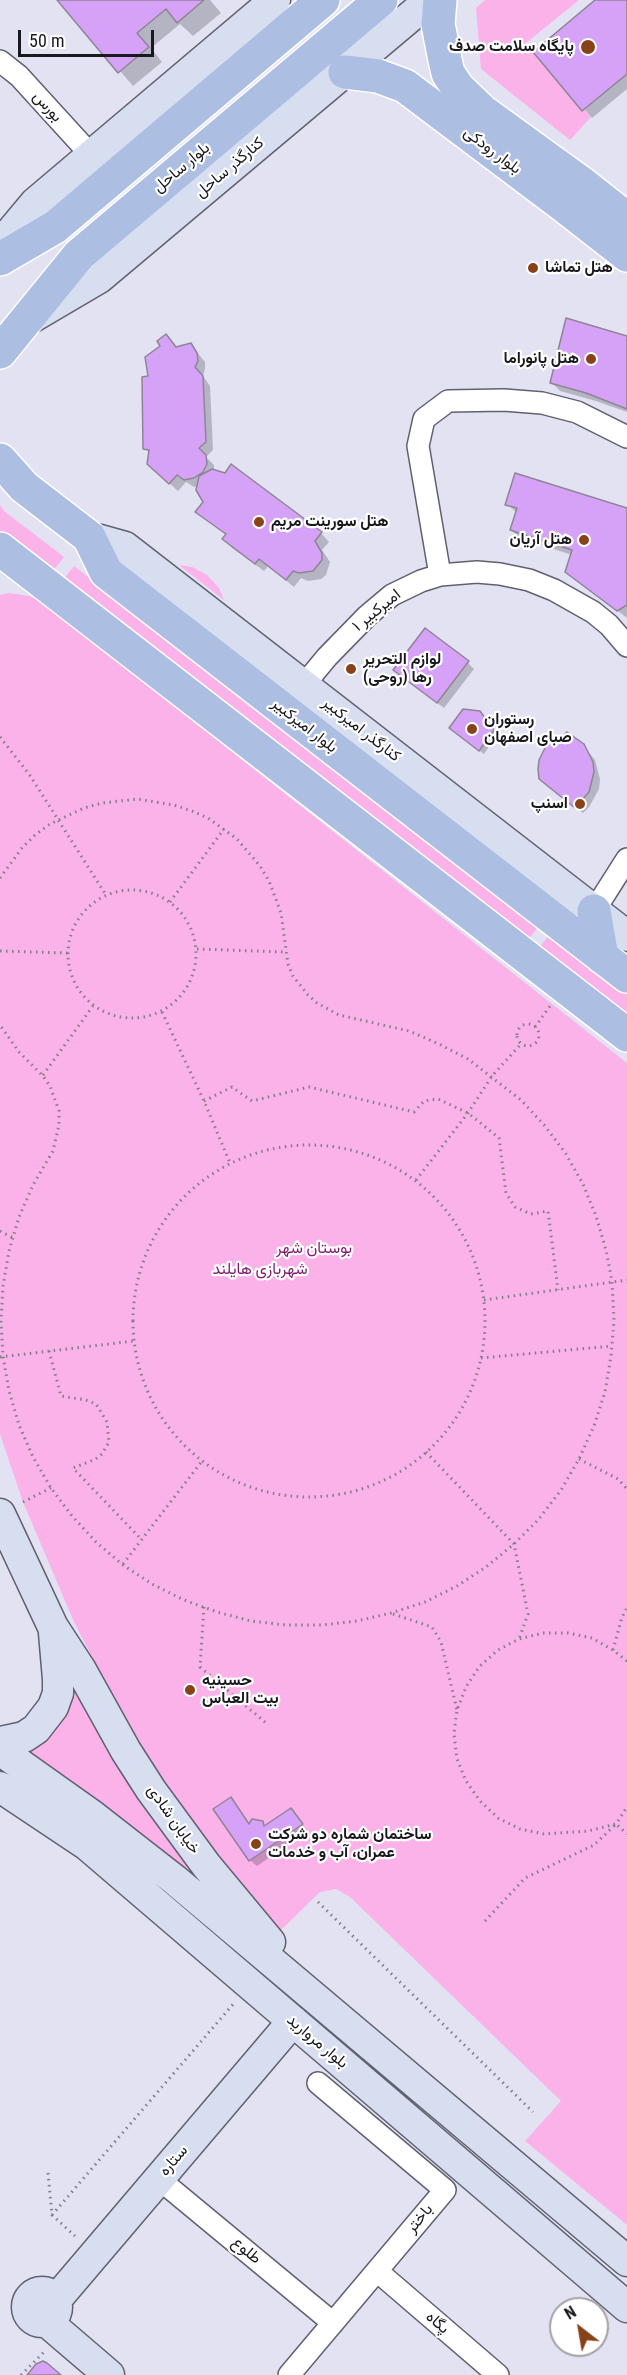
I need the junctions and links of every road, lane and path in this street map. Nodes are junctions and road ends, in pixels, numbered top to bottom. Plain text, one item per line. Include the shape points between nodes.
1 (275, 0) edge
2 (324, 0) edge
3 (381, 0) edge
4 (430, 0) edge
5 (440, 0) edge
6 (0, 61) edge
7 (345, 72) junction
8 (448, 73) junction
9 (417, 96) junction
10 (91, 155) junction
11 (627, 219) edge
12 (0, 244) edge
13 (627, 255) edge
14 (0, 259) edge
15 (21, 324) junction
16 (0, 352) edge
17 (627, 437) edge
18 (0, 460) edge
19 (88, 537) junction
20 (8, 563) edge
21 (440, 575) junction
22 (627, 646) edge
23 (303, 686) junction
24 (0, 737) edge
25 (58, 820) junction
26 (224, 829) junction
27 (627, 859) edge
28 (0, 878) edge
29 (106, 896) junction
30 (170, 902) junction
31 (594, 911) junction
32 (627, 936) edge
33 (197, 949) junction
34 (0, 951) edge
35 (286, 952) junction
36 (68, 953) junction
37 (615, 967) edge
38 (93, 1006) junction
39 (162, 1012) junction
40 (0, 1025) edge
41 (627, 1035) edge
42 (521, 1044) junction
43 (43, 1076) junction
44 (492, 1076) junction
45 (204, 1101) junction
46 (468, 1113) junction
47 (230, 1164) junction
48 (416, 1180) junction
49 (0, 1231) edge
50 (13, 1238) junction
51 (627, 1280) edge
52 (612, 1281) junction
53 (558, 1290) junction
54 (484, 1299) junction
55 (134, 1341) junction
56 (612, 1346) junction
57 (49, 1351) junction
58 (2, 1356) edge
59 (481, 1358) junction
60 (426, 1452) junction
61 (579, 1459) junction
62 (202, 1461) junction
63 (51, 1488) junction
64 (627, 1489) edge
65 (12, 1508) edge
66 (142, 1540) junction
67 (514, 1545) junction
68 (123, 1565) junction
69 (204, 1607) junction
70 (627, 1608) edge
71 (392, 1614) junction
72 (53, 1627) junction
73 (519, 1639) junction
74 (613, 1650) junction
75 (627, 1661) edge
76 (457, 1710) junction
77 (266, 1723) dead end
78 (0, 1742) edge
79 (0, 1750) edge
80 (0, 1787) edge
81 (627, 1807) edge
82 (616, 1824) junction
83 (627, 1834) edge
84 (318, 1902) dead end
85 (485, 1921) dead end
86 (316, 1998) junction
87 (236, 2001) dead end
88 (293, 2021) junction
89 (318, 2083) dead end
90 (533, 2112) dead end
91 (501, 2156) junction
92 (48, 2173) dead end
93 (159, 2179) junction
94 (485, 2184) junction
95 (52, 2215) junction
96 (75, 2236) dead end
97 (627, 2261) edge
98 (377, 2271) junction
99 (627, 2307) edge
100 (35, 2317) edge
101 (333, 2323) junction
102 (21, 2375) edge
103 (109, 2375) edge
104 (289, 2375) edge
105 (498, 2375) edge

1 - 10 street
2 - 14 main road via 55,227
3 - 15 main road, بلوار ساحل via 79,255
4 - 7 street, کنارگذر ساحل
5 - 8 main road, بلوار رودکی via 438,24
6 - 10 street, بورس via 19,76
7 - 9 main road, بلوار رودکی via 393,80
7 - 15 street, کنارگذر ساحل via 99,278
8 - 9 main road via 429,71 417,84
8 - 11 main road, بلوار رودکی via 482,111
9 - 13 main road, بلوار رودکی
10 - 12 street via 35,203
15 - 16 main road, بلوار ساحل
17 - 21 street via 577,412 543,404 448,401 424,419 418,446
18 - 19 main road, بلوار امیرکبیر via 24,487
19 - 23 street, کنارگذر امیرکبیر via 125,547
19 - 37 main road, بلوار امیرکبیر via 106,572
20 - 41 main road
21 - 22 street, امیرکبیر ۱ via 477,572 529,580 576,600 609,625
21 - 23 street, امیرکبیر ۱ via 392,595 345,638
23 - 31 street, کنارگذر امیرکبیر
24 - 25 path
25 - 26 path via 102,803 138,799 174,804
25 - 28 path via 22,848
25 - 29 path
26 - 30 path
26 - 35 path via 249,852 268,881 281,914
27 - 31 street
29 - 30 path via 145,891
29 - 36 path via 82,913 72,932
30 - 33 path via 186,918
31 - 32 street, کنارگذر امیرکبیر
31 - 37 main road
33 - 35 path
33 - 39 path via 196,964 185,992
34 - 36 path
35 - 44 path via 300,986 327,1010 419,1035 468,1059
36 - 38 path via 74,983
38 - 39 path via 125,1018
38 - 43 path
39 - 45 path
40 - 43 path
42 - 42 path via 536,1043 539,1033 535,1027 525,1024 519,1028
42 - 44 path
43 - 50 path via 59,1111 58,1138 33,1185
44 - 46 path
44 - 52 path via 522,1100 566,1154 596,1216
45 - 46 path via 232,1087 252,1101 309,1087 414,1112 424,1101 438,1099
45 - 47 path
46 - 48 path
46 - 53 path via 499,1138 509,1200 531,1214 548,1211
47 - 48 path via 280,1148 328,1146 374,1157
47 - 55 path via 194,1188 156,1236 137,1287
48 - 54 path via 462,1233 473,1254
49 - 50 path
50 - 58 path via 3,1286
51 - 52 path
52 - 53 path
52 - 56 path
53 - 54 path
54 - 59 path via 486,1321
55 - 57 path
55 - 62 path via 156,1407 173,1433
56 - 59 path
56 - 61 path via 605,1392
57 - 58 path
57 - 66 path via 61,1396 96,1404 106,1422 108,1442 102,1454 73,1468
58 - 63 path via 19,1425
59 - 60 path via 465,1402
60 - 62 path via 386,1479 339,1494 315,1496 267,1491
60 - 67 path
61 - 64 path via 618,1479
61 - 67 path via 556,1497
62 - 66 path
63 - 65 path
63 - 68 path via 96,1542
65 - 72 street, خیابان شادی
66 - 68 path
67 - 71 path via 457,1586
67 - 73 path via 528,1614
68 - 69 path via 152,1584
69 - 71 path via 251,1621 286,1625 334,1624
69 - 77 path via 200,1667
70 - 74 path
71 - 76 path via 432,1627 441,1642
72 - 78 street, خیابان شادی via 58,1679 53,1707 36,1729 24,1737
72 - 86 street, خیابان شادی via 126,1751 178,1828
73 - 74 path via 543,1633 568,1633 592,1638
73 - 76 path via 498,1650 479,1667 465,1687
74 - 75 path
76 - 82 path via 457,1759 466,1782 498,1818 520,1829 544,1834 568,1834
79 - 86 street, بلوار مروارید via 134,1847
80 - 88 street, بلوار مروارید via 87,1845
81 - 82 path
82 - 83 path
82 - 85 path via 594,1845 525,1878
84 - 90 path
86 - 91 street, بلوار مروارید
87 - 95 path
88 - 93 street, ستاره
88 - 94 street, بلوار مروارید
89 - 98 street, باختر via 445,2190
91 - 94 street via 508,2165 506,2177 497,2184
91 - 97 street, بلوار مروارید
92 - 95 path
93 - 100 street, ستاره
93 - 101 street, طلوع
94 - 99 street, بلوار مروارید
95 - 96 path
98 - 101 street, باختر
98 - 105 street, پگاه
100 - 102 path via 33,2361
100 - 103 street
101 - 104 street, باختر

